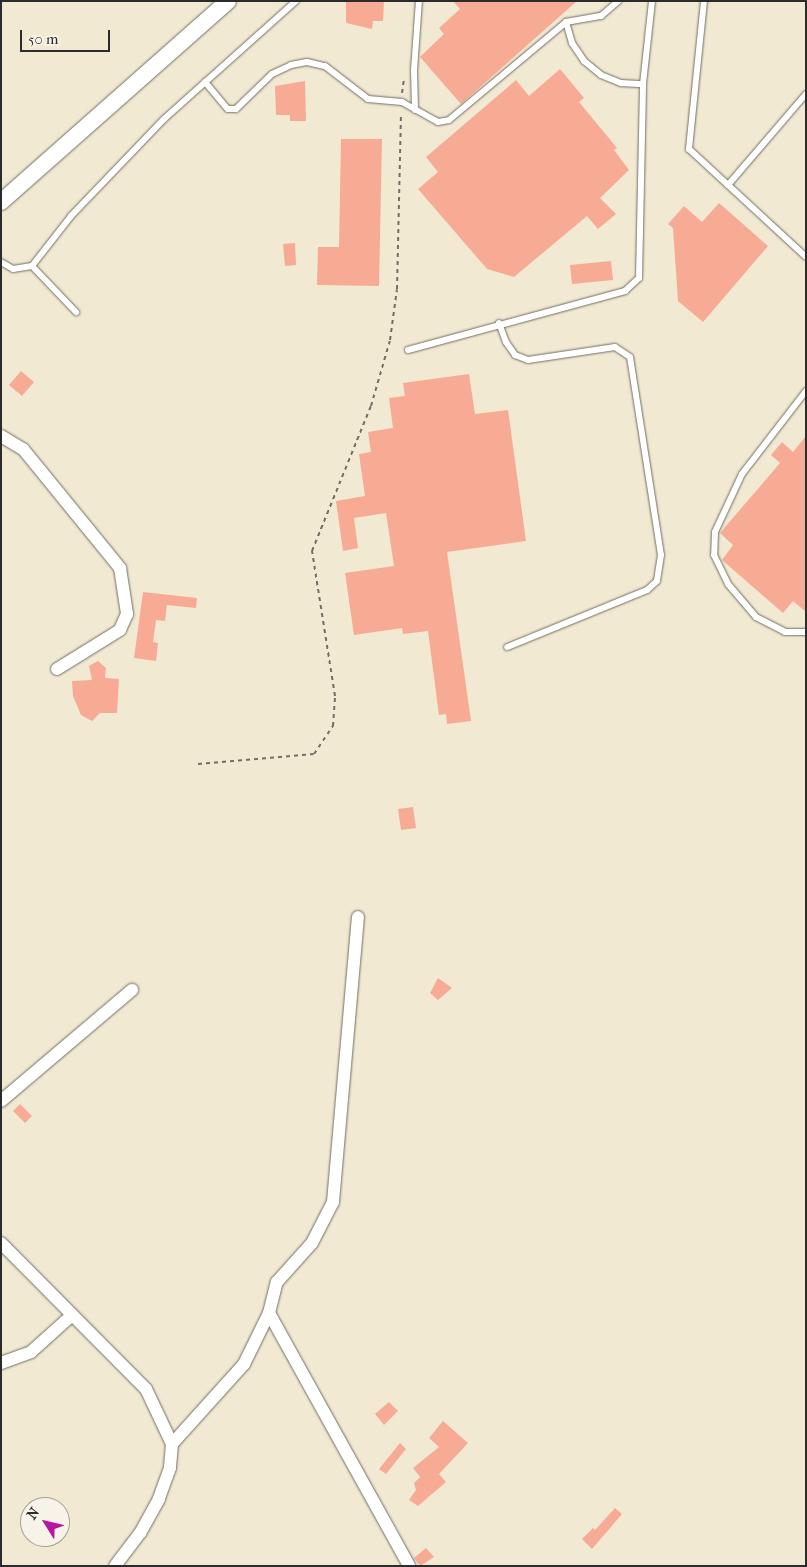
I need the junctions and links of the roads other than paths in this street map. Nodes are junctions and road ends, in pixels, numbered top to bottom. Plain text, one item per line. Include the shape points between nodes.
1 (228, 1) edge
2 (296, 1) edge
3 (419, 1) edge
4 (618, 1) edge
5 (652, 1) edge
6 (704, 1) edge
7 (566, 22) junction
8 (205, 82) junction
9 (643, 84) junction
10 (806, 94) edge
11 (416, 110) junction
12 (728, 185) junction
13 (1, 202) edge
14 (806, 257) edge
15 (1, 262) edge
16 (32, 266) junction
17 (76, 312) dead end
18 (499, 323) junction
19 (408, 350) dead end
20 (806, 391) edge
21 (1, 436) edge
22 (806, 632) edge
23 (507, 647) dead end
24 (57, 669) dead end
25 (358, 917) dead end
26 (132, 990) dead end
27 (1, 1101) edge
28 (1, 1243) edge
29 (269, 1313) junction
30 (71, 1316) junction
31 (1, 1362) edge
32 (172, 1444) junction
33 (115, 1566) edge
34 (410, 1566) edge

1 - 13 street
2 - 8 lane
3 - 11 lane via 414,70
4 - 7 lane via 601,16
5 - 9 lane
6 - 12 lane via 690,149
7 - 9 lane via 572,43 584,61 601,75 621,83
7 - 11 lane via 463,112 438,122
8 - 11 lane via 228,109 236,109 272,74 291,64 307,62 325,66 368,99 402,102
8 - 16 lane via 164,119 71,216
9 - 18 lane via 639,278 625,291
10 - 12 lane
12 - 14 lane
15 - 16 lane via 13,269
16 - 17 lane
18 - 19 lane
18 - 23 lane via 514,355 528,360 615,347 630,357 661,555 657,581 647,590
20 - 22 lane via 742,474 715,532 714,555 728,584 756,617 785,632
21 - 24 street via 23,449 120,568 127,614 120,630
25 - 29 street via 333,1202 312,1243 277,1282
26 - 27 street
28 - 30 street
29 - 32 street via 244,1364
29 - 34 street
30 - 31 street via 31,1352
30 - 32 street via 146,1389
32 - 33 street via 170,1468 159,1499 140,1533

